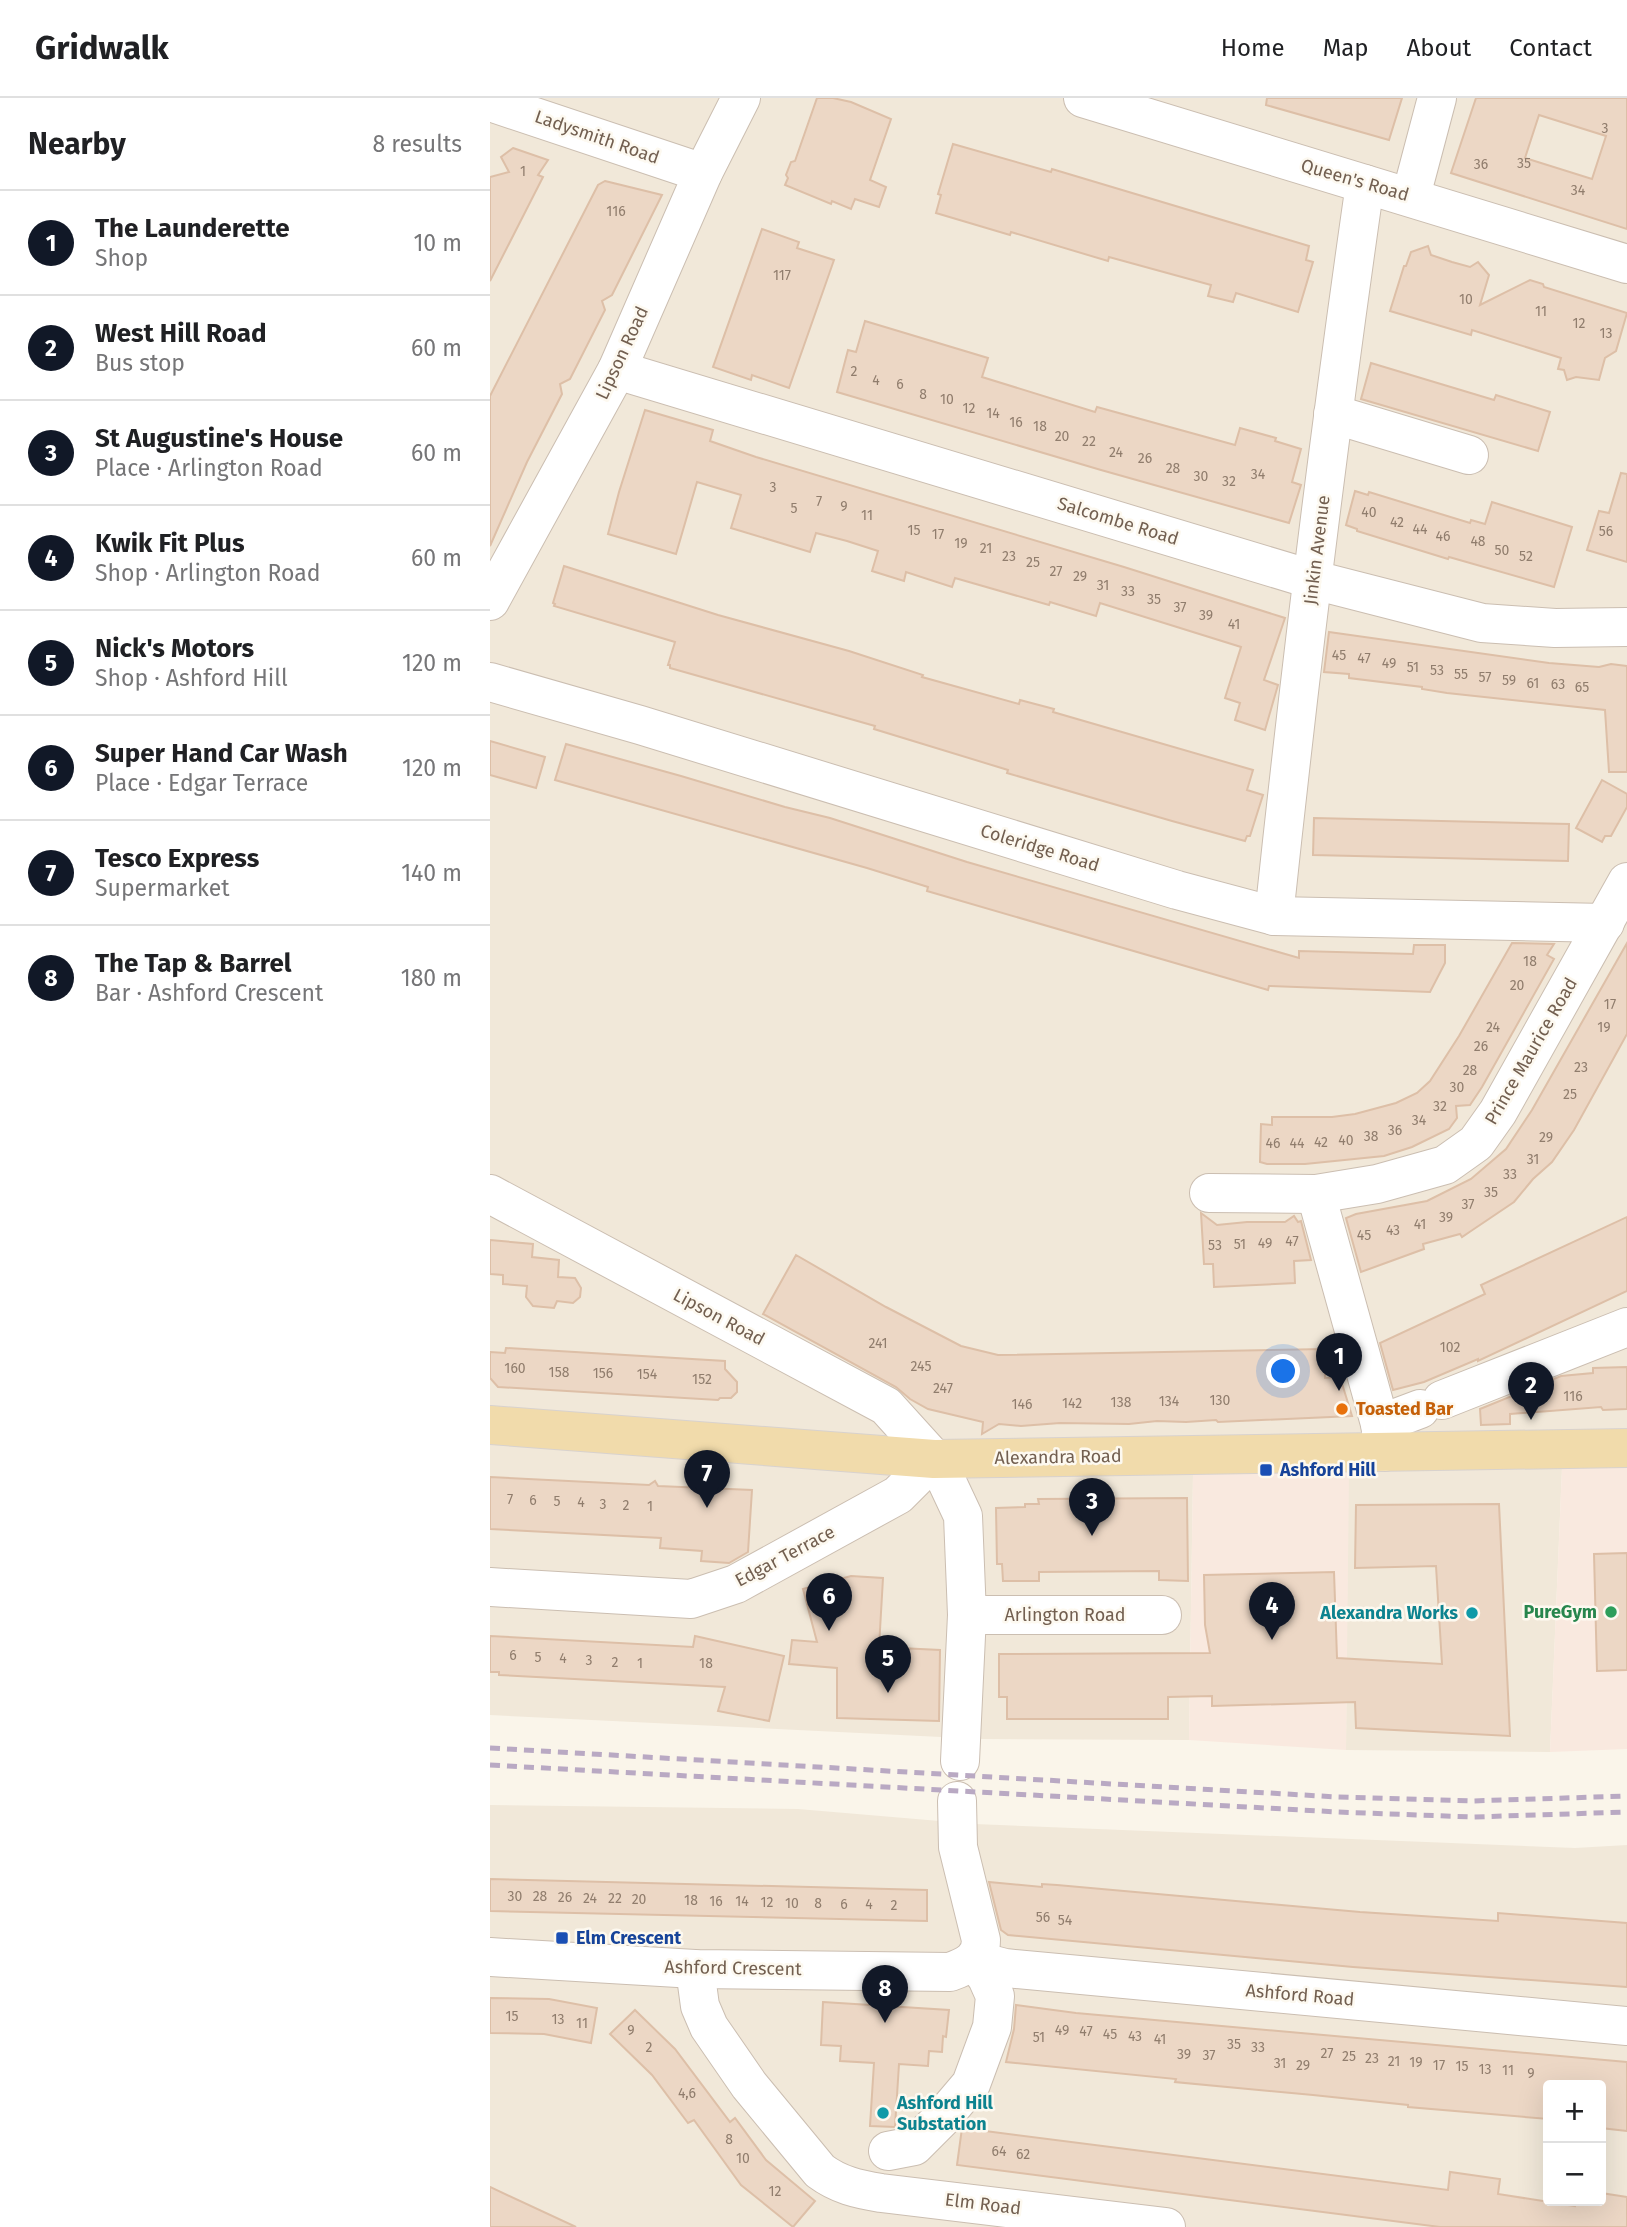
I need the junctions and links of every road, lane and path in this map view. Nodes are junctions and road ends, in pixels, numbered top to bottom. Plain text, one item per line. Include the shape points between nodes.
1 (741, 98) edge
2 (1083, 98) edge
3 (1437, 98) edge
4 (491, 105) edge
5 (703, 173) junction
6 (1365, 184) junction
7 (1410, 197) junction
8 (1627, 264) edge
9 (617, 370) junction
10 (1333, 414) junction
11 (1469, 455) dead end
12 (1314, 580) junction
13 (490, 601) edge
14 (1627, 627) edge
15 (490, 682) edge
16 (1627, 881) edge
17 (1274, 916) junction
18 (1605, 923) junction
19 (1209, 1193) dead end
20 (490, 1194) edge
21 (1316, 1194) junction
22 (1627, 1327) edge
23 (490, 1426) edge
24 (1382, 1438) junction
25 (1627, 1448) edge
26 (934, 1459) junction
27 (490, 1587) edge
28 (967, 1615) junction
29 (1162, 1615) dead end
30 (960, 1761) dead end
31 (957, 1801) dead end
32 (490, 1957) edge
33 (974, 1961) junction
34 (695, 1969) junction
35 (1627, 2026) edge
36 (888, 2151) dead end
37 (974, 2215) edge
38 (1166, 2227) edge

1 - 5 street, Lipson Road
2 - 6 street, Queen's Road
3 - 7 street
4 - 5 street, Ladysmith Road
5 - 9 street, Lipson Road
6 - 7 street, Queen's Road
6 - 10 street, Jinkin Avenue
7 - 8 street, Queen's Road
9 - 12 street, Salcombe Road
9 - 13 street, Lipson Road
10 - 11 street
10 - 12 street, Jinkin Avenue
12 - 14 street, Salcombe Road via 1482,623
12 - 17 street, Jinkin Avenue
15 - 17 street, Coleridge Road
16 - 18 street, Prince Maurice Road
17 - 18 street, Coleridge Road
18 - 21 street, Prince Maurice Road via 1476,1143 1445,1165 1377,1184
19 - 21 street, Prince Maurice Road
20 - 26 street, Lipson Road via 886,1406
21 - 24 street
22 - 24 street via 1431,1405
23 - 26 main road, Alexandra Road
24 - 25 main road, Alexandra Road
24 - 26 main road, Alexandra Road
26 - 27 street, Edgar Terrace via 898,1495 736,1584 691,1599
26 - 28 street via 963,1516
28 - 29 street, Arlington Road
28 - 30 street
31 - 33 street via 958,1847 981,1940
32 - 34 street, Ashford Crescent
33 - 34 street, Ashford Crescent via 950,1972
33 - 35 street, Ashford Road via 1018,1969
33 - 36 street via 995,1996 992,2027 971,2084 923,2138 905,2149
34 - 37 street, Elm Road via 700,2007 709,2027 749,2085 820,2171 843,2185
37 - 38 street, Elm Road

